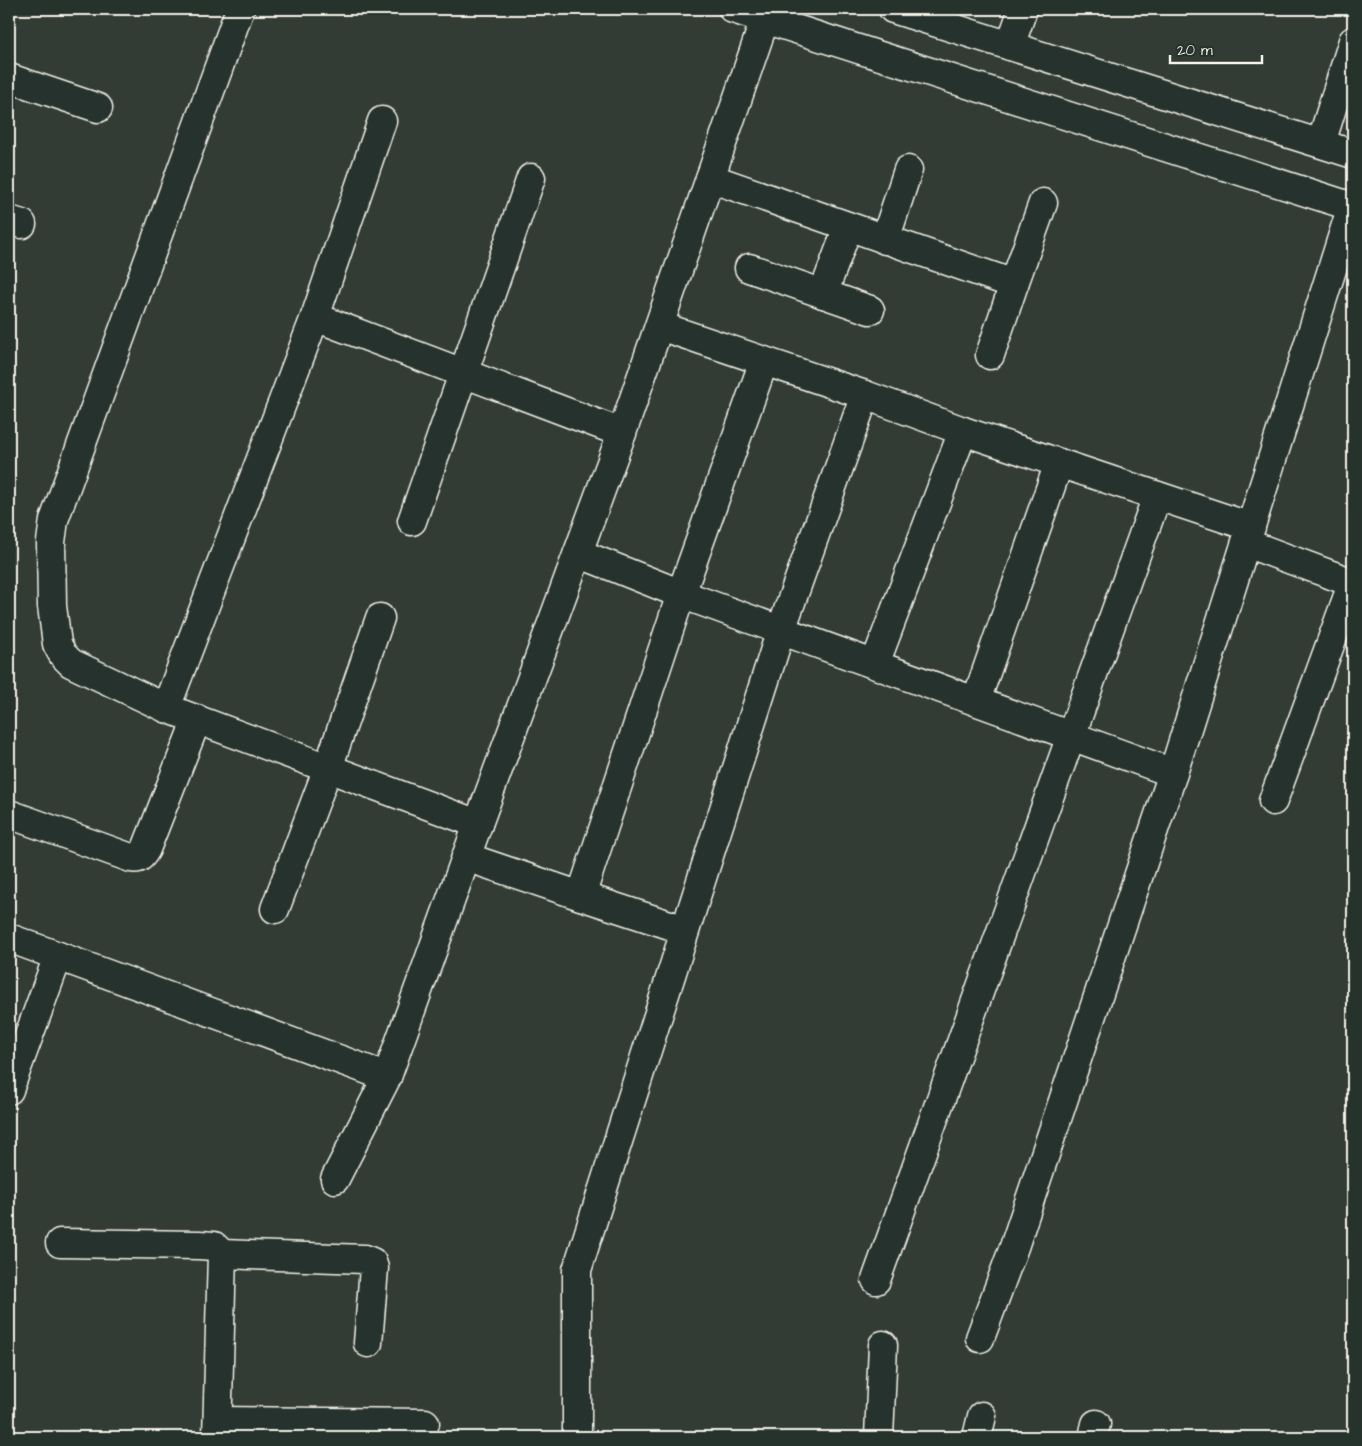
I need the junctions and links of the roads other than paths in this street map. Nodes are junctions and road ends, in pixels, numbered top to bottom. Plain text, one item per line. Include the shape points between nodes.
1 (240, 9) edge
2 (733, 9) edge
3 (893, 9) edge
4 (1023, 9) edge
5 (765, 19) junction
6 (1353, 41) edge
7 (1010, 46) junction
8 (9, 78) edge
9 (98, 108) dead end
10 (382, 121) dead end
11 (1321, 143) junction
12 (1353, 154) edge
13 (908, 170) dead end
14 (531, 178) dead end
15 (710, 178) junction
16 (1043, 203) dead end
17 (1353, 206) edge
18 (848, 227) junction
19 (885, 240) junction
20 (749, 268) dead end
21 (1014, 284) junction
22 (823, 294) junction
23 (870, 310) dead end
24 (316, 317) junction
25 (660, 326) junction
26 (990, 355) dead end
27 (764, 361) junction
28 (463, 373) junction
29 (865, 395) junction
30 (963, 431) junction
31 (622, 433) junction
32 (1059, 463) junction
33 (1157, 496) junction
34 (412, 521) dead end
35 (1248, 535) junction
36 (578, 553) junction
37 (1353, 582) edge
38 (681, 594) junction
39 (380, 618) dead end
40 (781, 630) junction
41 (875, 664) junction
42 (976, 701) junction
43 (166, 708) junction
44 (197, 719) junction
45 (1071, 736) junction
46 (328, 768) junction
47 (1173, 773) junction
48 (1273, 801) dead end
49 (9, 814) edge
50 (478, 824) junction
51 (466, 857) junction
52 (581, 896) junction
53 (275, 909) dead end
54 (685, 930) junction
55 (9, 938) edge
56 (58, 956) junction
57 (387, 1077) junction
58 (9, 1090) edge
59 (335, 1179) dead end
60 (60, 1243) dead end
61 (222, 1254) junction
62 (876, 1280) dead end
63 (980, 1338) dead end
64 (368, 1343) dead end
65 (883, 1345) dead end
66 (425, 1423) dead end
67 (217, 1429) edge
68 (577, 1437) edge
69 (879, 1437) edge

1 - 43 street via 54,520 51,542 52,606 57,644 63,655 71,663
2 - 5 street
3 - 7 street
4 - 7 street
5 - 15 street
5 - 17 street
6 - 11 street
7 - 11 street
8 - 9 street
10 - 24 street
11 - 12 street
13 - 19 street
14 - 28 street
15 - 18 street
15 - 25 street
16 - 21 street
17 - 35 street
18 - 19 street
18 - 22 street
19 - 21 street
20 - 22 street
21 - 26 street
22 - 23 street
24 - 28 street
24 - 43 street
25 - 27 street
25 - 31 street
27 - 29 street
27 - 38 street
28 - 31 street
28 - 34 street
29 - 30 street
29 - 40 street
30 - 32 street
30 - 41 street
31 - 36 street
32 - 33 street
32 - 42 street
33 - 35 street
33 - 45 street
35 - 37 street
35 - 47 street
36 - 38 street
36 - 50 street
37 - 48 street
38 - 40 street
38 - 52 street
39 - 46 street
40 - 41 street
40 - 54 street
41 - 42 street
42 - 45 street
43 - 44 street
44 - 46 street
44 - 49 street via 142,856 131,858
45 - 47 street
45 - 62 street
46 - 50 street
46 - 53 street
47 - 63 street via 1014,1247
50 - 51 street
51 - 52 street
51 - 57 street
52 - 54 street
54 - 68 street via 577,1270
55 - 56 street
56 - 57 street
56 - 58 street
57 - 59 street
60 - 61 street via 214,1246
61 - 64 street via 356,1258 372,1262
61 - 67 street
65 - 69 street
66 - 67 street

